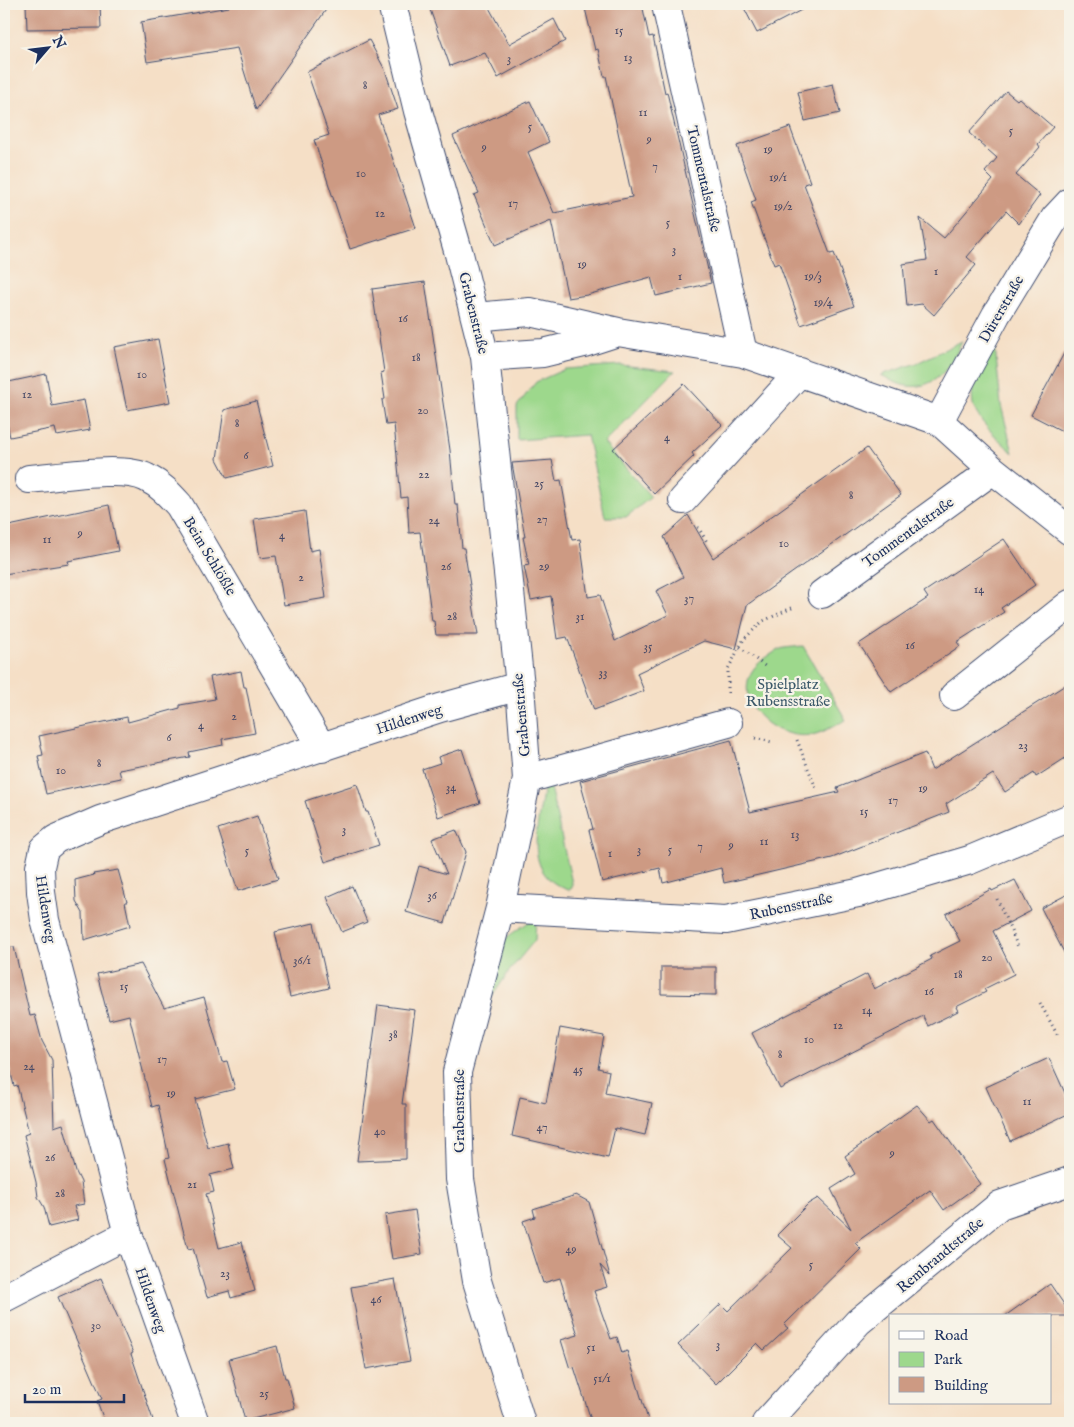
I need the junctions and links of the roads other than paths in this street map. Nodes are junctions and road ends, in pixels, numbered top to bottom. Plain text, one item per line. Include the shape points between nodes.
1 (392, 4) edge
2 (666, 5) dead end
3 (1070, 202) edge
4 (476, 317) junction
5 (618, 332) junction
6 (743, 353) junction
7 (485, 357) junction
8 (800, 372) junction
9 (939, 421) junction
10 (993, 470) junction
11 (29, 479) dead end
12 (689, 511) road end
13 (1070, 531) edge
14 (822, 594) road end
15 (1070, 604) edge
16 (520, 686) junction
17 (954, 696) dead end
18 (728, 723) road end
19 (322, 748) junction
20 (527, 779) junction
21 (1070, 818) edge
22 (500, 908) junction
23 (1070, 1181) edge
24 (128, 1234) junction
25 (4, 1298) edge
26 (195, 1423) edge
27 (521, 1423) edge
28 (766, 1423) edge

1 - 4 street, Grabenstraße via 418,111
2 - 6 street, Tommentalstraße
3 - 9 street, Dürerstraße via 1055,218 1001,307
4 - 5 street via 530,312
4 - 7 street, Grabenstraße
5 - 6 street
5 - 7 street via 543,353
6 - 8 street
7 - 16 street, Grabenstraße
8 - 9 street
8 - 12 street
9 - 10 street
10 - 13 street
10 - 14 street, Tommentalstraße
11 - 19 street, Beim Schlößle via 126,473 145,476 163,487 179,505
15 - 17 street
16 - 19 street, Hildenweg via 440,708
16 - 20 street, Grabenstraße
18 - 20 street
19 - 24 street, Hildenweg via 100,820 56,839 44,849 40,867 45,920
20 - 22 street, Grabenstraße
21 - 22 street, Rubensstraße via 960,862 858,893 726,920
22 - 27 street, Grabenstraße via 457,1072 460,1179 477,1281
23 - 28 street, Rembrandtstraße via 1000,1205 858,1322
24 - 25 street
24 - 26 street, Hildenweg

